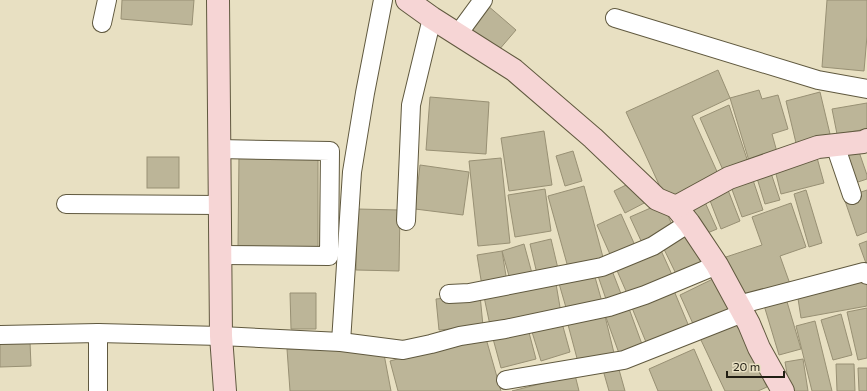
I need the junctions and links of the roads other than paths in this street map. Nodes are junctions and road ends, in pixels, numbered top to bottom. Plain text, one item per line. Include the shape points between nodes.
1 (107, 0) edge
2 (218, 0) edge
3 (383, 0) edge
4 (407, 0) edge
5 (483, 0) edge
6 (432, 18) junction
7 (615, 18) dead end
8 (102, 23) dead end
9 (458, 34) junction
10 (867, 89) edge
11 (867, 140) edge
12 (835, 145) junction
13 (219, 149) junction
14 (852, 195) dead end
15 (66, 204) dead end
16 (220, 205) junction
17 (682, 215) junction
18 (406, 221) dead end
19 (220, 255) junction
20 (717, 265) junction
21 (867, 275) edge
22 (449, 294) dead end
23 (740, 309) junction
24 (98, 333) junction
25 (0, 335) edge
26 (221, 336) junction
27 (341, 342) junction
28 (506, 380) dead end
29 (98, 391) edge
30 (225, 391) edge
31 (783, 391) edge

1 - 8 street
2 - 13 street
3 - 27 street via 352,172
4 - 6 street
5 - 9 street
6 - 9 street
6 - 18 street via 411,104
7 - 10 street via 818,80
9 - 17 street via 514,70 593,138 657,199
11 - 12 street
12 - 14 street
12 - 17 street via 818,147 729,178
13 - 16 street
13 - 19 street via 330,151 329,256
15 - 16 street
16 - 19 street
17 - 20 street
17 - 22 street via 653,246 602,267 469,293
19 - 26 street
20 - 23 street
20 - 27 street via 609,307 460,336 403,350
21 - 23 street via 864,272
23 - 28 street via 624,360
23 - 31 street
24 - 25 street
24 - 26 street
24 - 29 street
26 - 27 street
26 - 30 street

